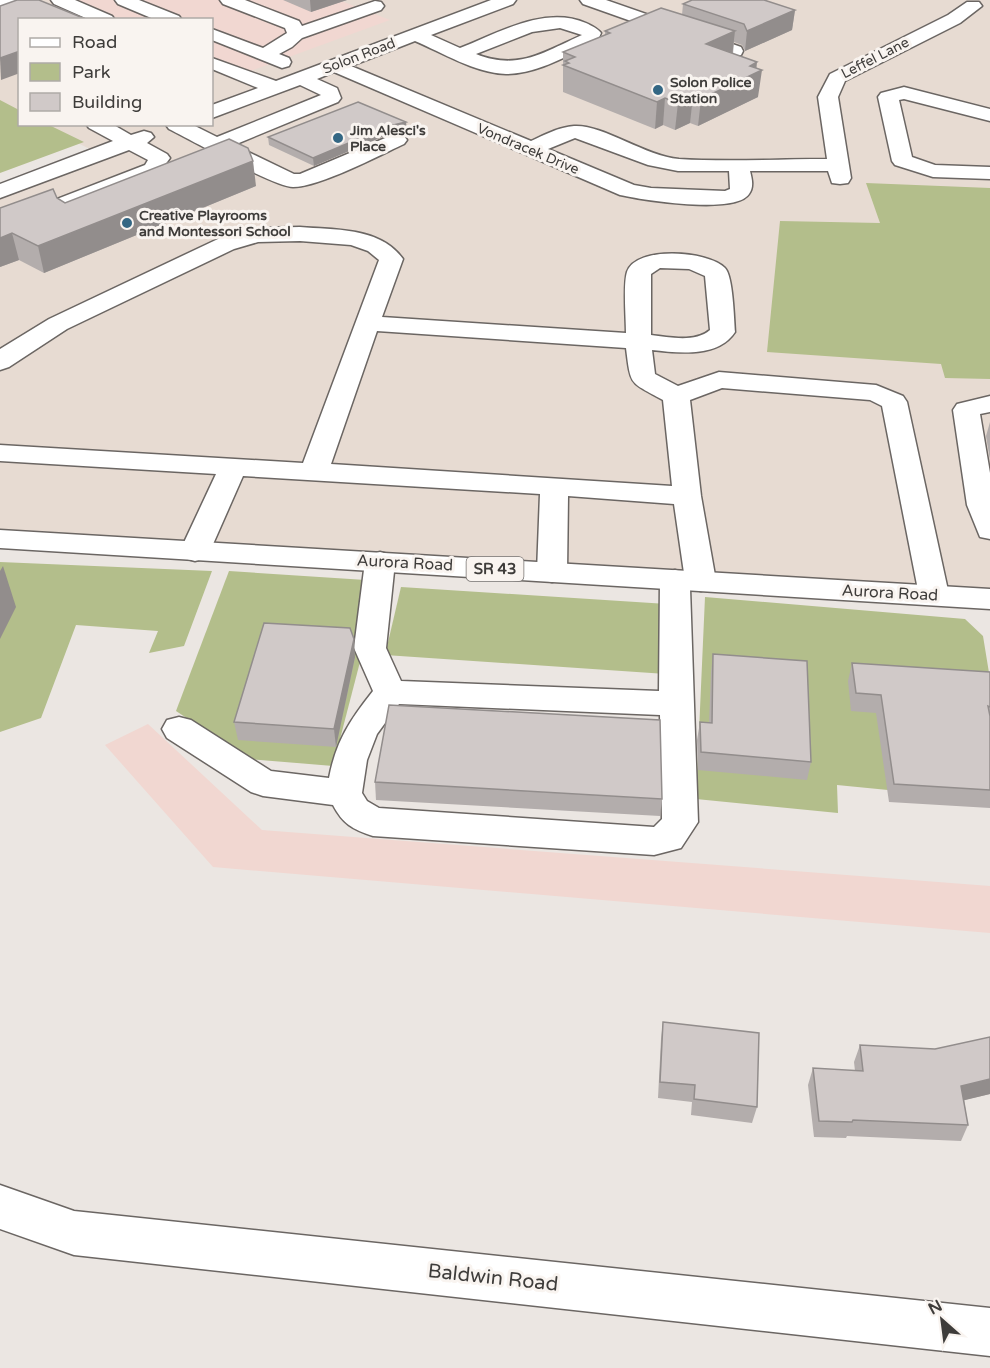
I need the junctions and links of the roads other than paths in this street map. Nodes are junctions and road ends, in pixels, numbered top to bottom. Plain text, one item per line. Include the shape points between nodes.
1 (13, 0) edge
2 (60, 0) edge
3 (124, 0) edge
4 (229, 0) edge
5 (507, 0) edge
6 (589, 0) edge
7 (948, 2) dead end
8 (0, 4) edge
9 (375, 6) dead end
10 (982, 7) edge
11 (101, 18) edge
12 (169, 18) edge
13 (213, 34) edge
14 (296, 34) junction
15 (416, 35) junction
16 (254, 51) junction
17 (734, 51) edge
18 (462, 54) junction
19 (213, 61) edge
20 (213, 61) edge
21 (335, 66) junction
22 (306, 76) junction
23 (274, 87) junction
24 (217, 105) edge
25 (990, 115) edge
26 (100, 126) edge
27 (173, 126) edge
28 (178, 126) edge
29 (397, 140) dead end
30 (131, 142) junction
31 (216, 145) junction
32 (530, 150) junction
33 (738, 165) junction
34 (990, 173) edge
35 (0, 191) edge
36 (0, 229) edge
37 (368, 322) junction
38 (0, 362) edge
39 (676, 396) junction
40 (990, 404) edge
41 (0, 453) edge
42 (233, 467) junction
43 (314, 472) junction
44 (554, 486) junction
45 (687, 496) junction
46 (990, 530) edge
47 (0, 539) edge
48 (195, 551) junction
49 (380, 562) junction
50 (552, 572) junction
51 (688, 580) junction
52 (934, 595) junction
53 (989, 603) edge
54 (390, 692) junction
55 (676, 704) junction
56 (179, 729) dead end
57 (344, 793) junction
58 (0, 1207) edge
59 (990, 1332) edge

1 - 8 street
2 - 11 street
3 - 12 street
4 - 14 street via 293,25
5 - 15 street, Solon Road
6 - 17 street
7 - 10 street
9 - 14 street
10 - 33 street, Leffel Lane via 837,78 828,97 839,172
13 - 16 street
14 - 16 street via 286,43
15 - 18 street
15 - 21 street, Solon Road
16 - 19 street
16 - 22 street
18 - 18 street via 490,66 522,66 591,38 592,33 583,27 550,22
20 - 23 street
21 - 22 street, Solon Road
21 - 32 street, Vondracek Drive
22 - 23 street, Solon Road
22 - 31 street via 330,92 331,99
23 - 24 street, Solon Road
25 - 34 street via 904,93 888,97 902,161 933,171
26 - 30 street
27 - 30 street
28 - 31 street
29 - 31 street via 304,180 291,181
30 - 35 street
30 - 36 street via 160,158 152,169
32 - 33 street via 575,132 648,159
32 - 33 street, Vondracek Drive via 628,190 661,195 729,198 740,192
37 - 38 street via 391,259 376,246 354,238 256,235 226,244 58,324
37 - 39 street via 638,341 643,378
37 - 43 street
39 - 45 street
39 - 52 street via 718,380 876,393 894,402
40 - 46 street via 966,410 981,504
41 - 42 street
42 - 43 street
42 - 48 street
43 - 44 street
44 - 45 street
44 - 50 street
45 - 51 street
47 - 48 street, Aurora Road / SR 43
48 - 49 street, Aurora Road / SR 43
49 - 50 street, Aurora Road / SR 43
49 - 54 street via 370,648
50 - 51 street, Aurora Road / SR 43
51 - 52 street, Aurora Road / SR 43
51 - 55 street
52 - 53 street, Aurora Road / SR 43
54 - 55 street
54 - 57 street via 361,730
55 - 57 street via 680,822 668,838 654,841 373,822 354,811
56 - 57 street via 263,783
58 - 59 street, Baldwin Road via 74,1233

